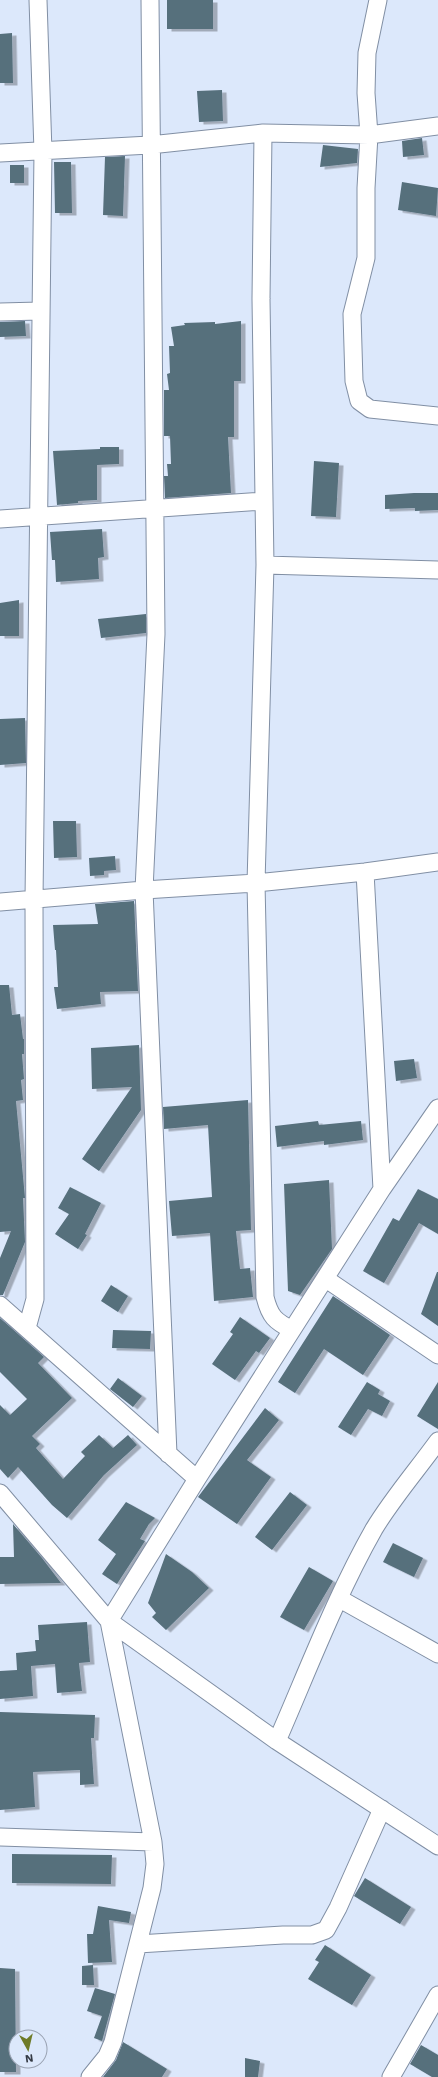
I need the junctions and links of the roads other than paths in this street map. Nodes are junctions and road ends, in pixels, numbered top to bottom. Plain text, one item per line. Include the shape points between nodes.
1 (38, 0) edge
2 (150, 0) edge
3 (378, 0) edge
4 (438, 126) edge
5 (263, 133) junction
6 (369, 135) junction
7 (150, 146) junction
8 (43, 152) junction
9 (0, 153) edge
10 (40, 311) junction
11 (0, 312) edge
12 (438, 416) edge
13 (264, 501) junction
14 (154, 509) junction
15 (38, 517) junction
16 (0, 519) edge
17 (265, 565) junction
18 (438, 570) edge
19 (438, 862) edge
20 (365, 872) junction
21 (256, 883) junction
22 (144, 890) junction
23 (34, 900) junction
24 (0, 902) edge
25 (438, 1108) edge
26 (382, 1189) junction
27 (326, 1279) junction
28 (0, 1305) edge
29 (27, 1328) junction
30 (292, 1330) junction
31 (438, 1355) edge
32 (438, 1441) edge
33 (168, 1454) junction
34 (197, 1479) junction
35 (0, 1493) edge
36 (340, 1599) junction
37 (109, 1621) junction
38 (438, 1654) edge
39 (277, 1741) junction
40 (382, 1809) junction
41 (0, 1837) edge
42 (154, 1842) junction
43 (438, 1846) edge
44 (138, 1944) junction
45 (438, 1995) edge
46 (90, 2077) edge
47 (391, 2077) edge

1 - 8 street
2 - 7 street
3 - 6 street via 367,53
4 - 6 street
5 - 6 street
5 - 7 street
5 - 13 street via 261,299
6 - 12 street via 366,258 352,314 354,381 359,401 370,409
7 - 8 street
7 - 14 street
8 - 9 street
8 - 10 street
10 - 11 street
10 - 15 street
13 - 14 street
13 - 17 street
14 - 15 street
14 - 22 street via 156,634
15 - 16 street
15 - 23 street
17 - 18 street
17 - 21 street
19 - 20 street
20 - 21 street
20 - 26 street
21 - 22 street
21 - 30 street via 265,1297 269,1312 277,1322
22 - 23 street
22 - 33 street
23 - 24 street
23 - 29 street via 35,1299
25 - 26 street
26 - 27 street
27 - 30 street
27 - 31 street
28 - 29 street
29 - 33 street
30 - 34 street
32 - 36 street via 375,1527 344,1586
33 - 34 street
34 - 37 street
35 - 37 street
36 - 38 street
36 - 39 street
37 - 39 street
37 - 42 street
39 - 40 street
40 - 43 street
40 - 44 street via 326,1930 312,1935
41 - 42 street
42 - 44 street via 152,1888
44 - 46 street via 113,2042 107,2056
45 - 47 street

